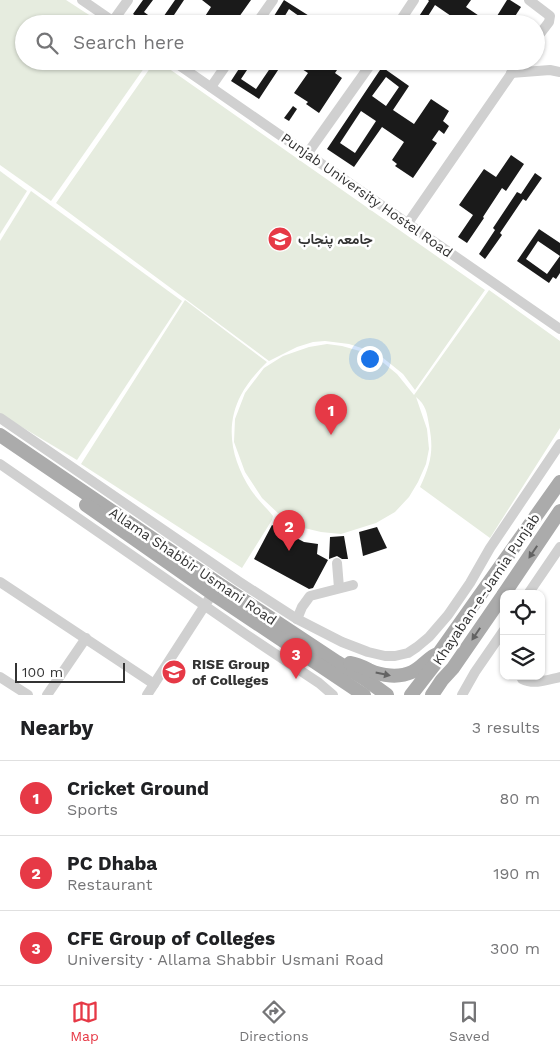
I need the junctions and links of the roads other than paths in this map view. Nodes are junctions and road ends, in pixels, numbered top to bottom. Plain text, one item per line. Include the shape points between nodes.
1 (82, 0) edge
2 (128, 0) edge
3 (273, 0) edge
4 (414, 0) edge
5 (529, 0) edge
6 (104, 15) edge
7 (119, 15) edge
8 (262, 15) edge
9 (404, 15) edge
10 (545, 27) edge
11 (186, 70) edge
12 (223, 70) edge
13 (367, 70) edge
14 (513, 70) edge
15 (560, 72) edge
16 (511, 73) junction
17 (211, 87) junction
18 (307, 154) junction
19 (408, 223) junction
20 (560, 329) edge
21 (0, 418) edge
22 (0, 435) edge
23 (560, 444) edge
24 (0, 445) edge
25 (0, 464) edge
26 (560, 482) edge
27 (560, 511) edge
28 (560, 547) edge
29 (337, 563) dead end
30 (0, 582) edge
31 (353, 585) dead end
32 (339, 588) junction
33 (507, 590) edge
34 (531, 590) edge
35 (209, 599) junction
36 (500, 600) edge
37 (297, 619) junction
38 (501, 635) edge
39 (86, 638) junction
40 (439, 653) junction
41 (335, 668) junction
42 (453, 668) junction
43 (0, 677) edge
44 (560, 677) edge
45 (525, 680) edge
46 (154, 684) junction
47 (28, 695) edge
48 (48, 695) edge
49 (147, 695) edge
50 (333, 695) edge
51 (348, 695) edge
52 (364, 695) edge
53 (386, 695) edge
54 (411, 695) edge
55 (432, 695) edge
56 (442, 695) edge
57 (462, 695) edge

1 - 6 street
2 - 7 street
3 - 8 street
4 - 9 street
5 - 10 street via 550,16
11 - 17 street, Punjab University Hostel Road
12 - 17 street
13 - 18 street
14 - 16 street
15 - 16 street
16 - 19 street
17 - 18 street, Punjab University Hostel Road
18 - 19 street, Punjab University Hostel Road
19 - 20 street, Punjab University Hostel Road
21 - 37 street
22 - 41 main road, Allama Shabbir Usmani Road via 219,584
23 - 37 street via 448,615 429,637 408,653 395,656 377,654 342,642
24 - 35 main road, Allama Shabbir Usmani Road
25 - 35 street
26 - 40 main road, Khayaban-e-Jamia Punjab
27 -> 33 main road, Khayaban-e-Jamia Punjab
28 - 34 street
29 - 32 street
30 - 39 street
31 - 32 street
32 - 37 street via 310,596
35 - 41 main road, Allama Shabbir Usmani Road
35 - 46 street
35 - 50 street
36 -> 42 main road, Khayaban-e-Jamia Punjab
38 - 57 street
39 - 46 street
39 - 48 street
41 -> 40 main road via 355,664 400,676 415,671
40 - 54 main road, Khayaban-e-Jamia Punjab via 435,664
41 - 51 main road
41 - 52 main road, Allama Shabbir Usmani Road
41 - 53 main road, Allama Shabbir Usmani Road via 365,679
42 - 55 main road, Khayaban-e-Jamia Punjab
42 - 56 main road
43 - 47 street
44 - 45 street via 537,682
46 - 49 street

